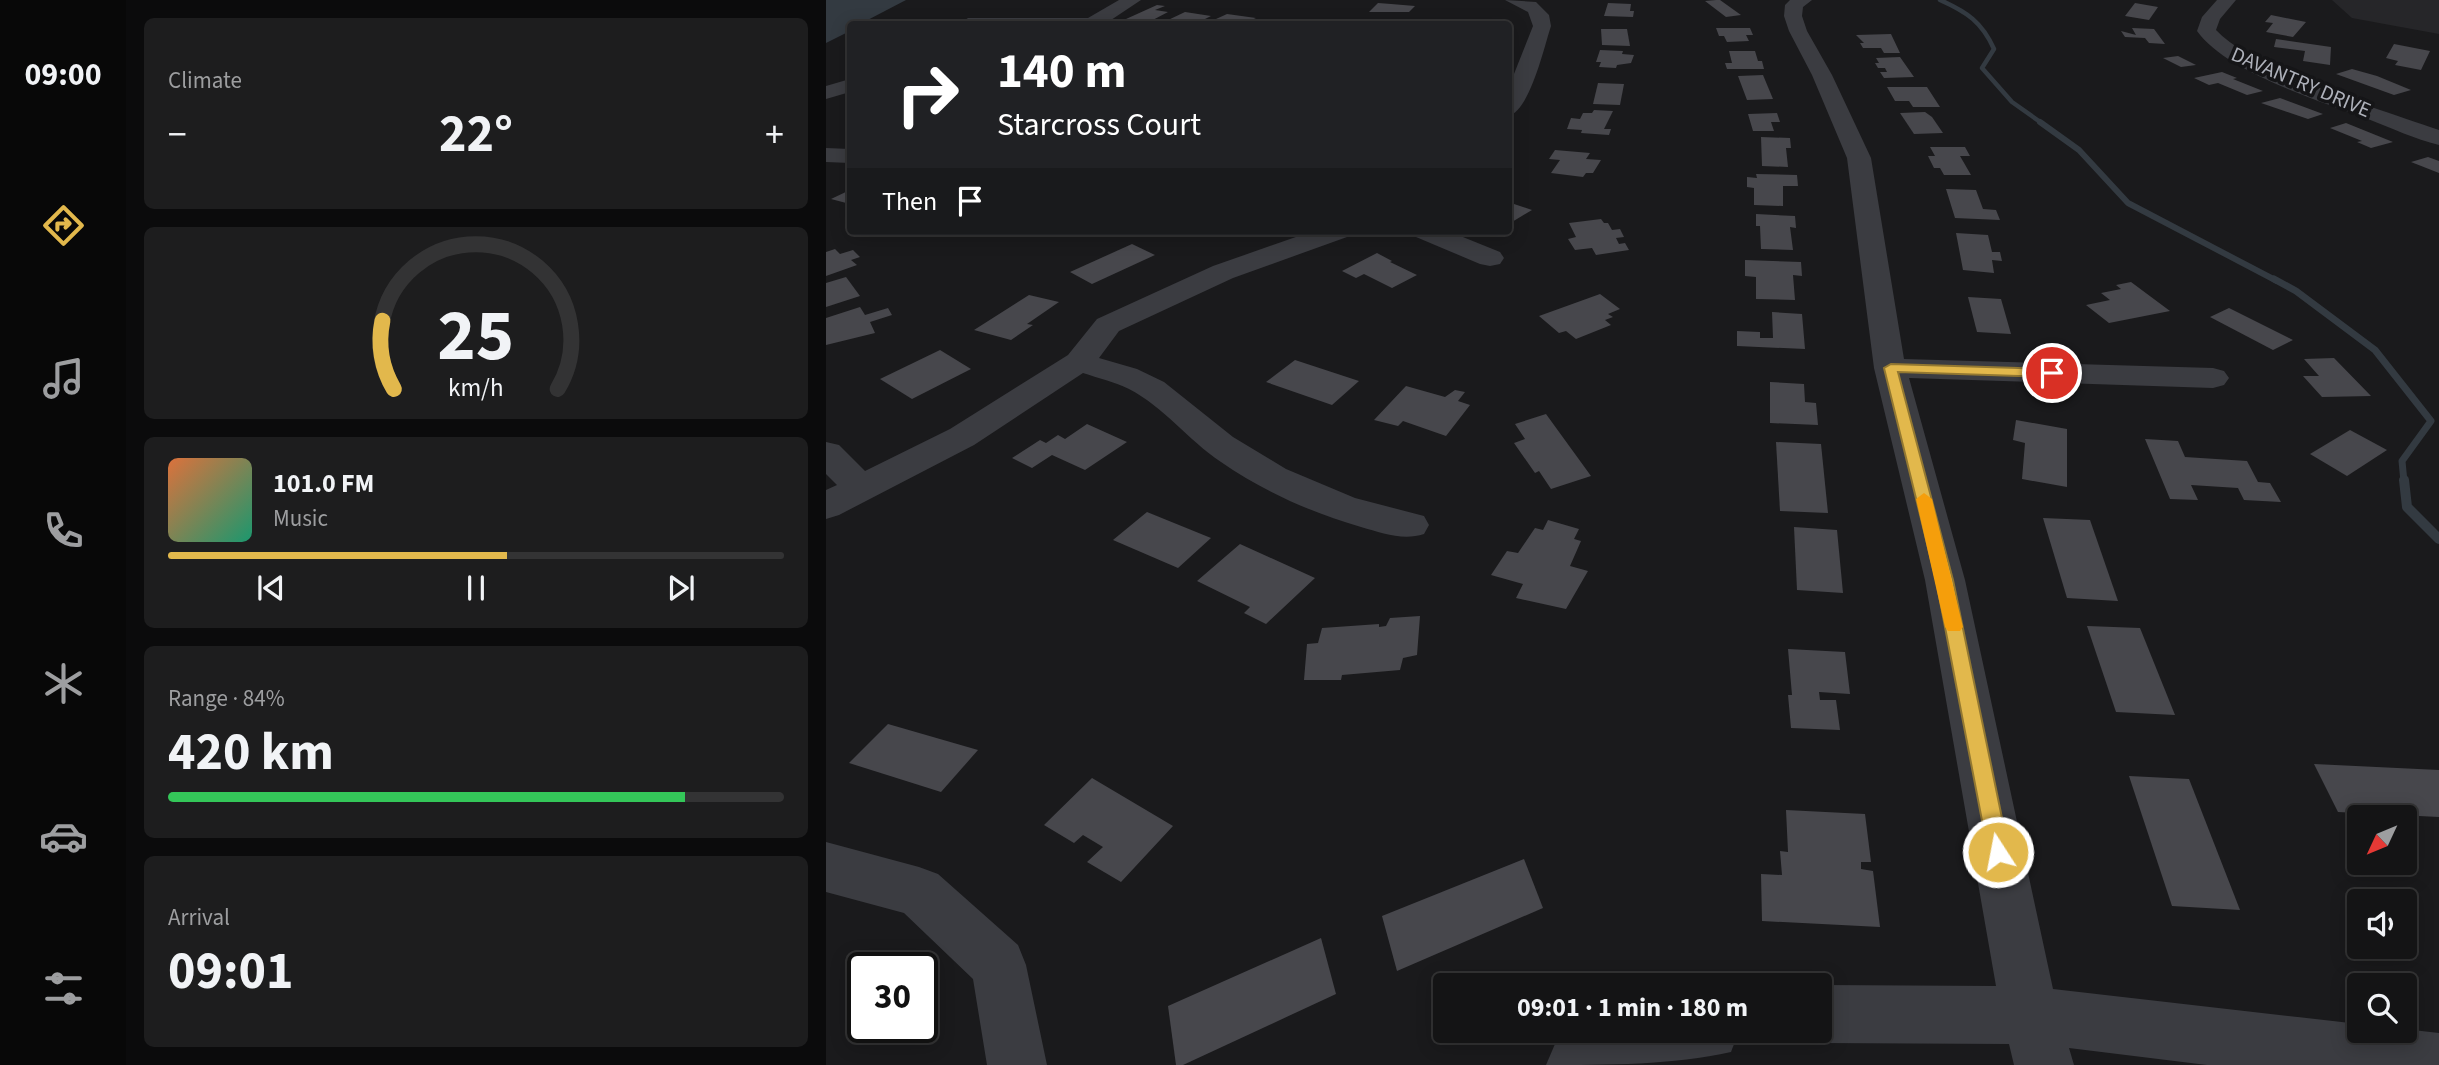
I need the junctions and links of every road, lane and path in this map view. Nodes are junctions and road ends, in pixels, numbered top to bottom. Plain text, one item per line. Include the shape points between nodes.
1 (1132, 0) edge
2 (1514, 0) edge
3 (1800, 0) edge
4 (2227, 0) edge
5 (1103, 21) edge
6 (847, 86) edge
7 (826, 93) edge
8 (1512, 105) edge
9 (2439, 119) edge
10 (2412, 127) junction
11 (2439, 138) edge
12 (826, 156) edge
13 (847, 156) edge
14 (1327, 235) edge
15 (1435, 235) edge
16 (1490, 258) dead end
17 (1079, 362) junction
18 (1891, 368) junction
19 (2213, 378) dead end
20 (826, 453) edge
21 (860, 487) junction
22 (826, 506) edge
23 (1410, 525) dead end
24 (826, 867) edge
25 (1832, 1015) edge
26 (2037, 1040) edge
27 (1642, 1043) edge
28 (2439, 1063) edge
29 (1017, 1065) edge
30 (1576, 1065) edge

1 - 5 street
2 - 8 street via 1535,7 1542,15 1542,26
3 - 18 street via 1793,16 1798,31 1858,158
4 - 10 street, DAVANTRY DRIVE via 2211,17 2206,31 2209,40 2226,52
6 - 7 street
9 - 10 street
10 - 11 street, DAVANTRY DRIVE
12 - 13 street
14 - 17 street via 1223,272 1108,324
15 - 16 street
17 - 21 street via 961,437
17 - 23 street via 1140,382 1230,452 1269,476 1387,521
18 - 19 street
18 - 26 street via 1945,580
20 - 21 street
21 - 22 street
24 - 29 street via 919,892 998,965
25 - 26 street
26 - 28 street
27 - 30 street

